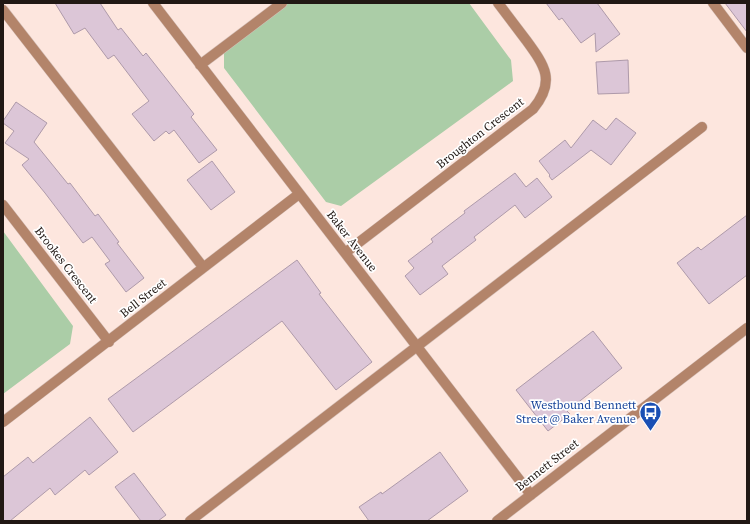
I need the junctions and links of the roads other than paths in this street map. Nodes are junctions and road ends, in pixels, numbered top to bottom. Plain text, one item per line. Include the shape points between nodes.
1 (153, 3) edge
2 (282, 3) edge
3 (498, 3) edge
4 (713, 3) edge
5 (3, 10) edge
6 (747, 48) edge
7 (200, 65) junction
8 (702, 127) dead end
9 (299, 194) junction
10 (3, 205) edge
11 (345, 253) junction
12 (203, 268) junction
13 (747, 328) edge
14 (109, 342) junction
15 (417, 346) junction
16 (3, 422) edge
17 (531, 494) junction
18 (190, 521) edge
19 (497, 521) edge

1 - 7 street, Baker Avenue
2 - 7 street
3 - 11 street, Broughton Crescent via 540,59 545,70 544,93 539,102
4 - 6 street
5 - 12 street
7 - 9 street, Baker Avenue
8 - 15 street
9 - 11 street, Baker Avenue
9 - 12 street, Bell Street
10 - 14 street, Brookes Crescent
11 - 15 street, Baker Avenue
12 - 14 street, Bell Street
13 - 17 street, Bennett Street
14 - 16 street, Bell Street
15 - 17 street, Baker Avenue
15 - 18 street
17 - 19 street, Bennett Street

